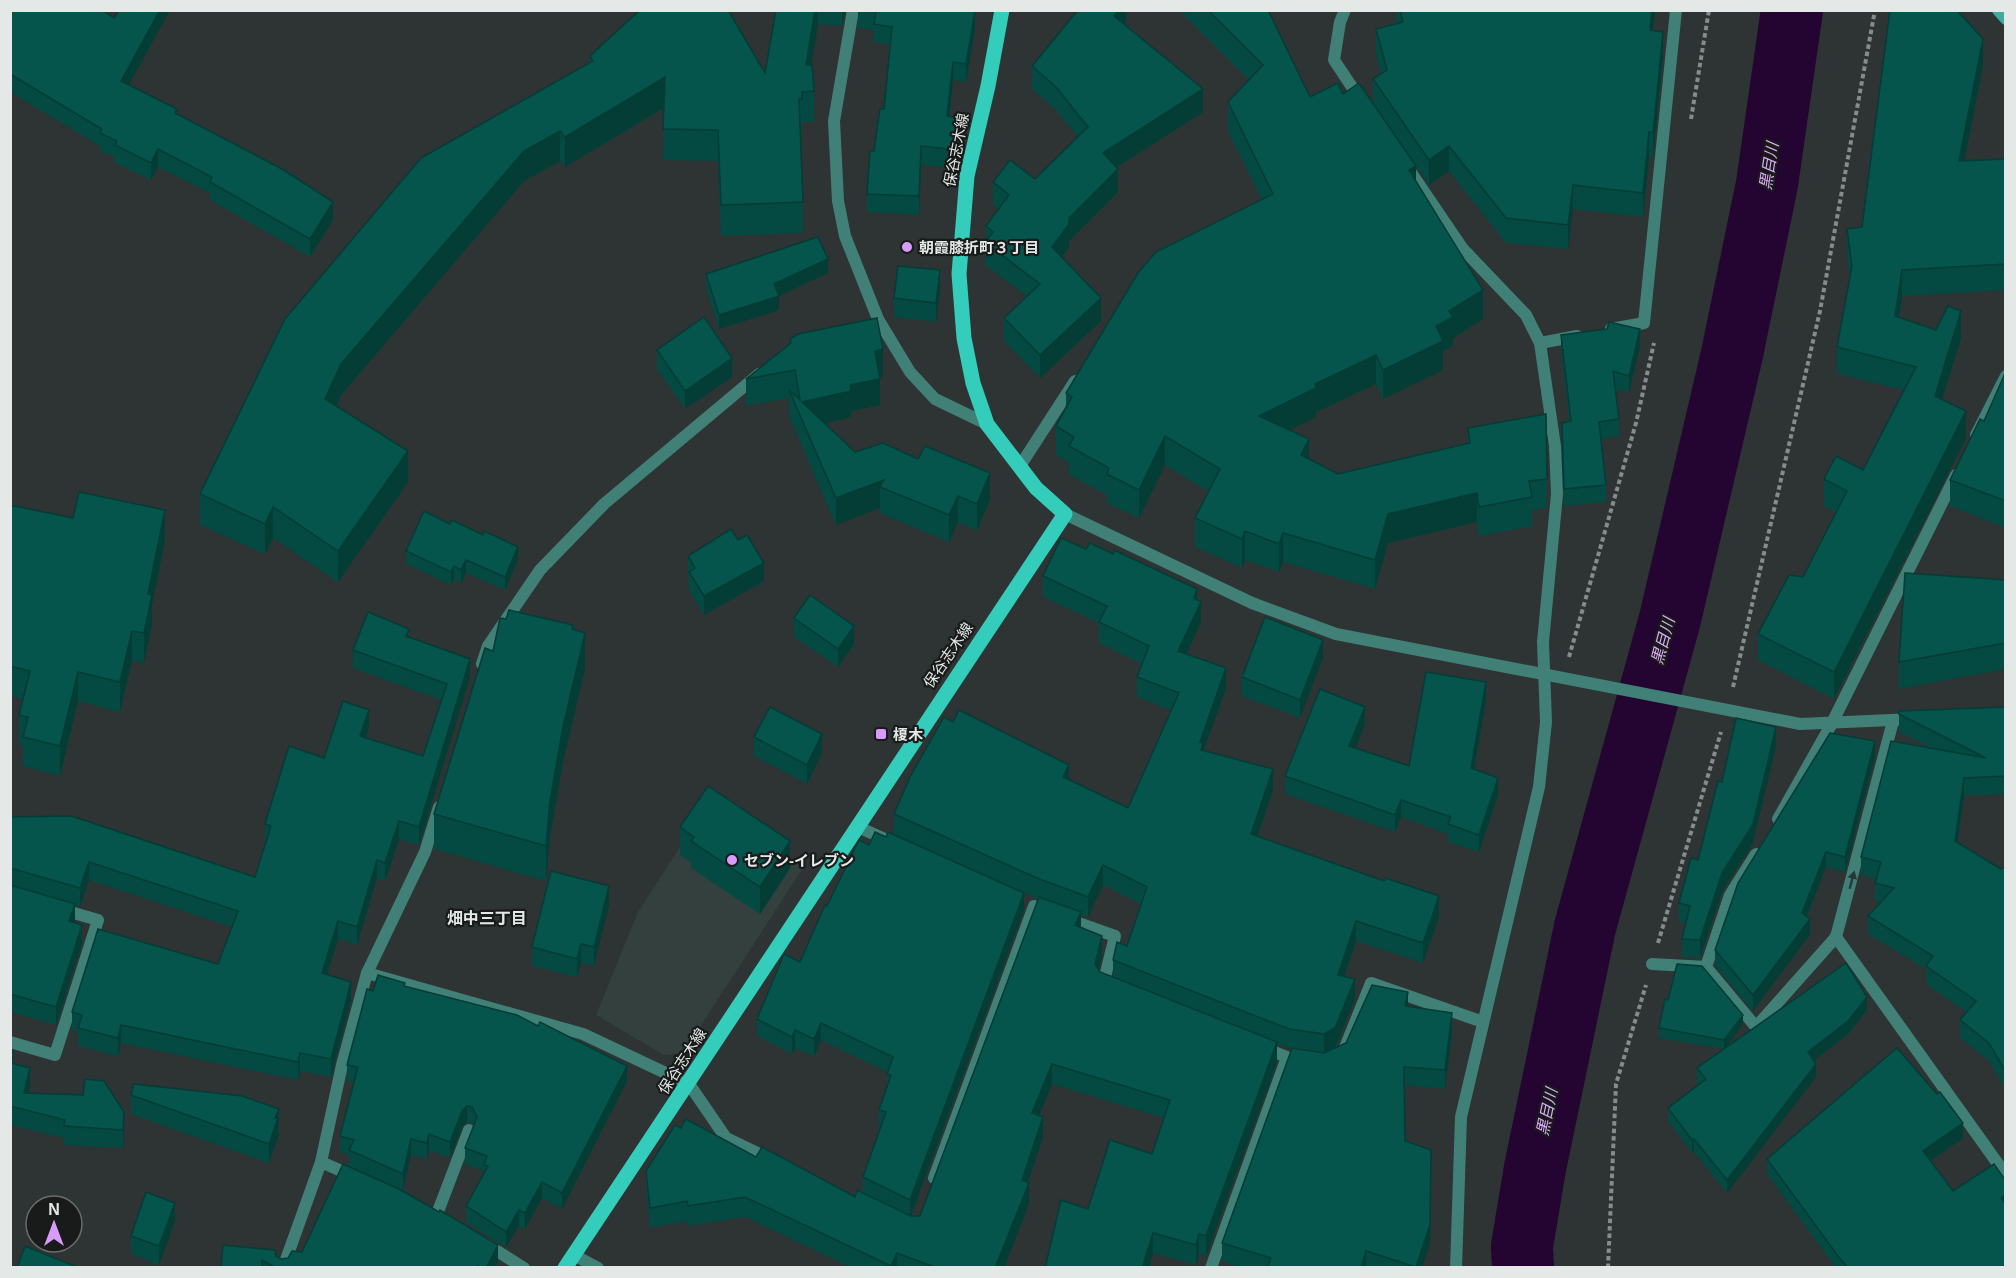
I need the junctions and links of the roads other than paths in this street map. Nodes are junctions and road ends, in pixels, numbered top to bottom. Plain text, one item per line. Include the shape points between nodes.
1 (853, 10) edge
2 (1002, 10) edge
3 (1345, 10) edge
4 (1676, 10) edge
5 (1998, 10) edge
6 (2006, 19) edge
7 (1366, 107) edge
8 (1398, 154) edge
9 (1540, 343) junction
10 (1083, 367) edge
11 (766, 369) edge
12 (2006, 376) edge
13 (987, 424) junction
14 (1020, 466) junction
15 (1065, 514) junction
16 (1544, 673) junction
17 (477, 680) edge
18 (1927, 717) edge
19 (1893, 722) junction
20 (1832, 725) junction
21 (442, 795) edge
22 (858, 827) junction
23 (899, 845) edge
24 (43, 903) edge
25 (1836, 937) junction
26 (1652, 964) dead end
27 (1706, 967) junction
28 (367, 973) junction
29 (1125, 993) edge
30 (1483, 1022) junction
31 (10, 1042) edge
32 (1254, 1044) edge
33 (1333, 1058) edge
34 (689, 1084) junction
35 (469, 1130) edge
36 (321, 1162) junction
37 (789, 1168) edge
38 (2006, 1175) edge
39 (363, 1181) edge
40 (927, 1195) edge
41 (437, 1214) edge
42 (476, 1238) edge
43 (570, 1261) edge
44 (283, 1268) edge
45 (524, 1268) edge
46 (598, 1268) edge
47 (1211, 1268) edge
48 (1456, 1268) edge

1 - 13 street via 834,121 838,201 872,322 935,399
2 - 13 main road, 保谷志木線 via 967,177 960,274 967,361
3 - 7 street via 1334,60
4 - 9 street via 1644,323
5 - 6 main road
8 - 9 street via 1463,249 1526,315
9 - 16 street via 1555,446 1557,494 1543,642
10 - 14 street
11 - 17 street via 604,504 540,570 488,646
12 - 20 street
13 - 14 main road, 保谷志木線
14 - 15 main road, 保谷志木線 via 1036,488
15 - 16 street via 1252,603 1336,634
15 - 22 main road, 保谷志木線
16 - 20 street via 1800,724
16 - 30 street via 1546,722 1539,787
18 - 19 street
19 - 20 street
25 -> 19 street
20 - 27 street via 1730,895
21 - 28 street via 425,852
22 - 23 street
22 - 34 main road, 保谷志木線
24 - 31 street via 98,920 55,1055
25 - 27 street via 1756,1027
25 - 38 street
26 - 27 street
28 - 34 street via 583,1034
28 - 36 street
29 - 40 street via 1103,985 1115,936 1039,908
30 - 33 street via 1371,983 1342,1054
30 - 48 street via 1461,1117
32 - 47 street via 1291,1058
34 - 37 street via 726,1138
34 - 43 main road, 保谷志木線
35 - 41 street
36 - 39 street
36 - 44 street
42 - 45 street
43 - 46 street

